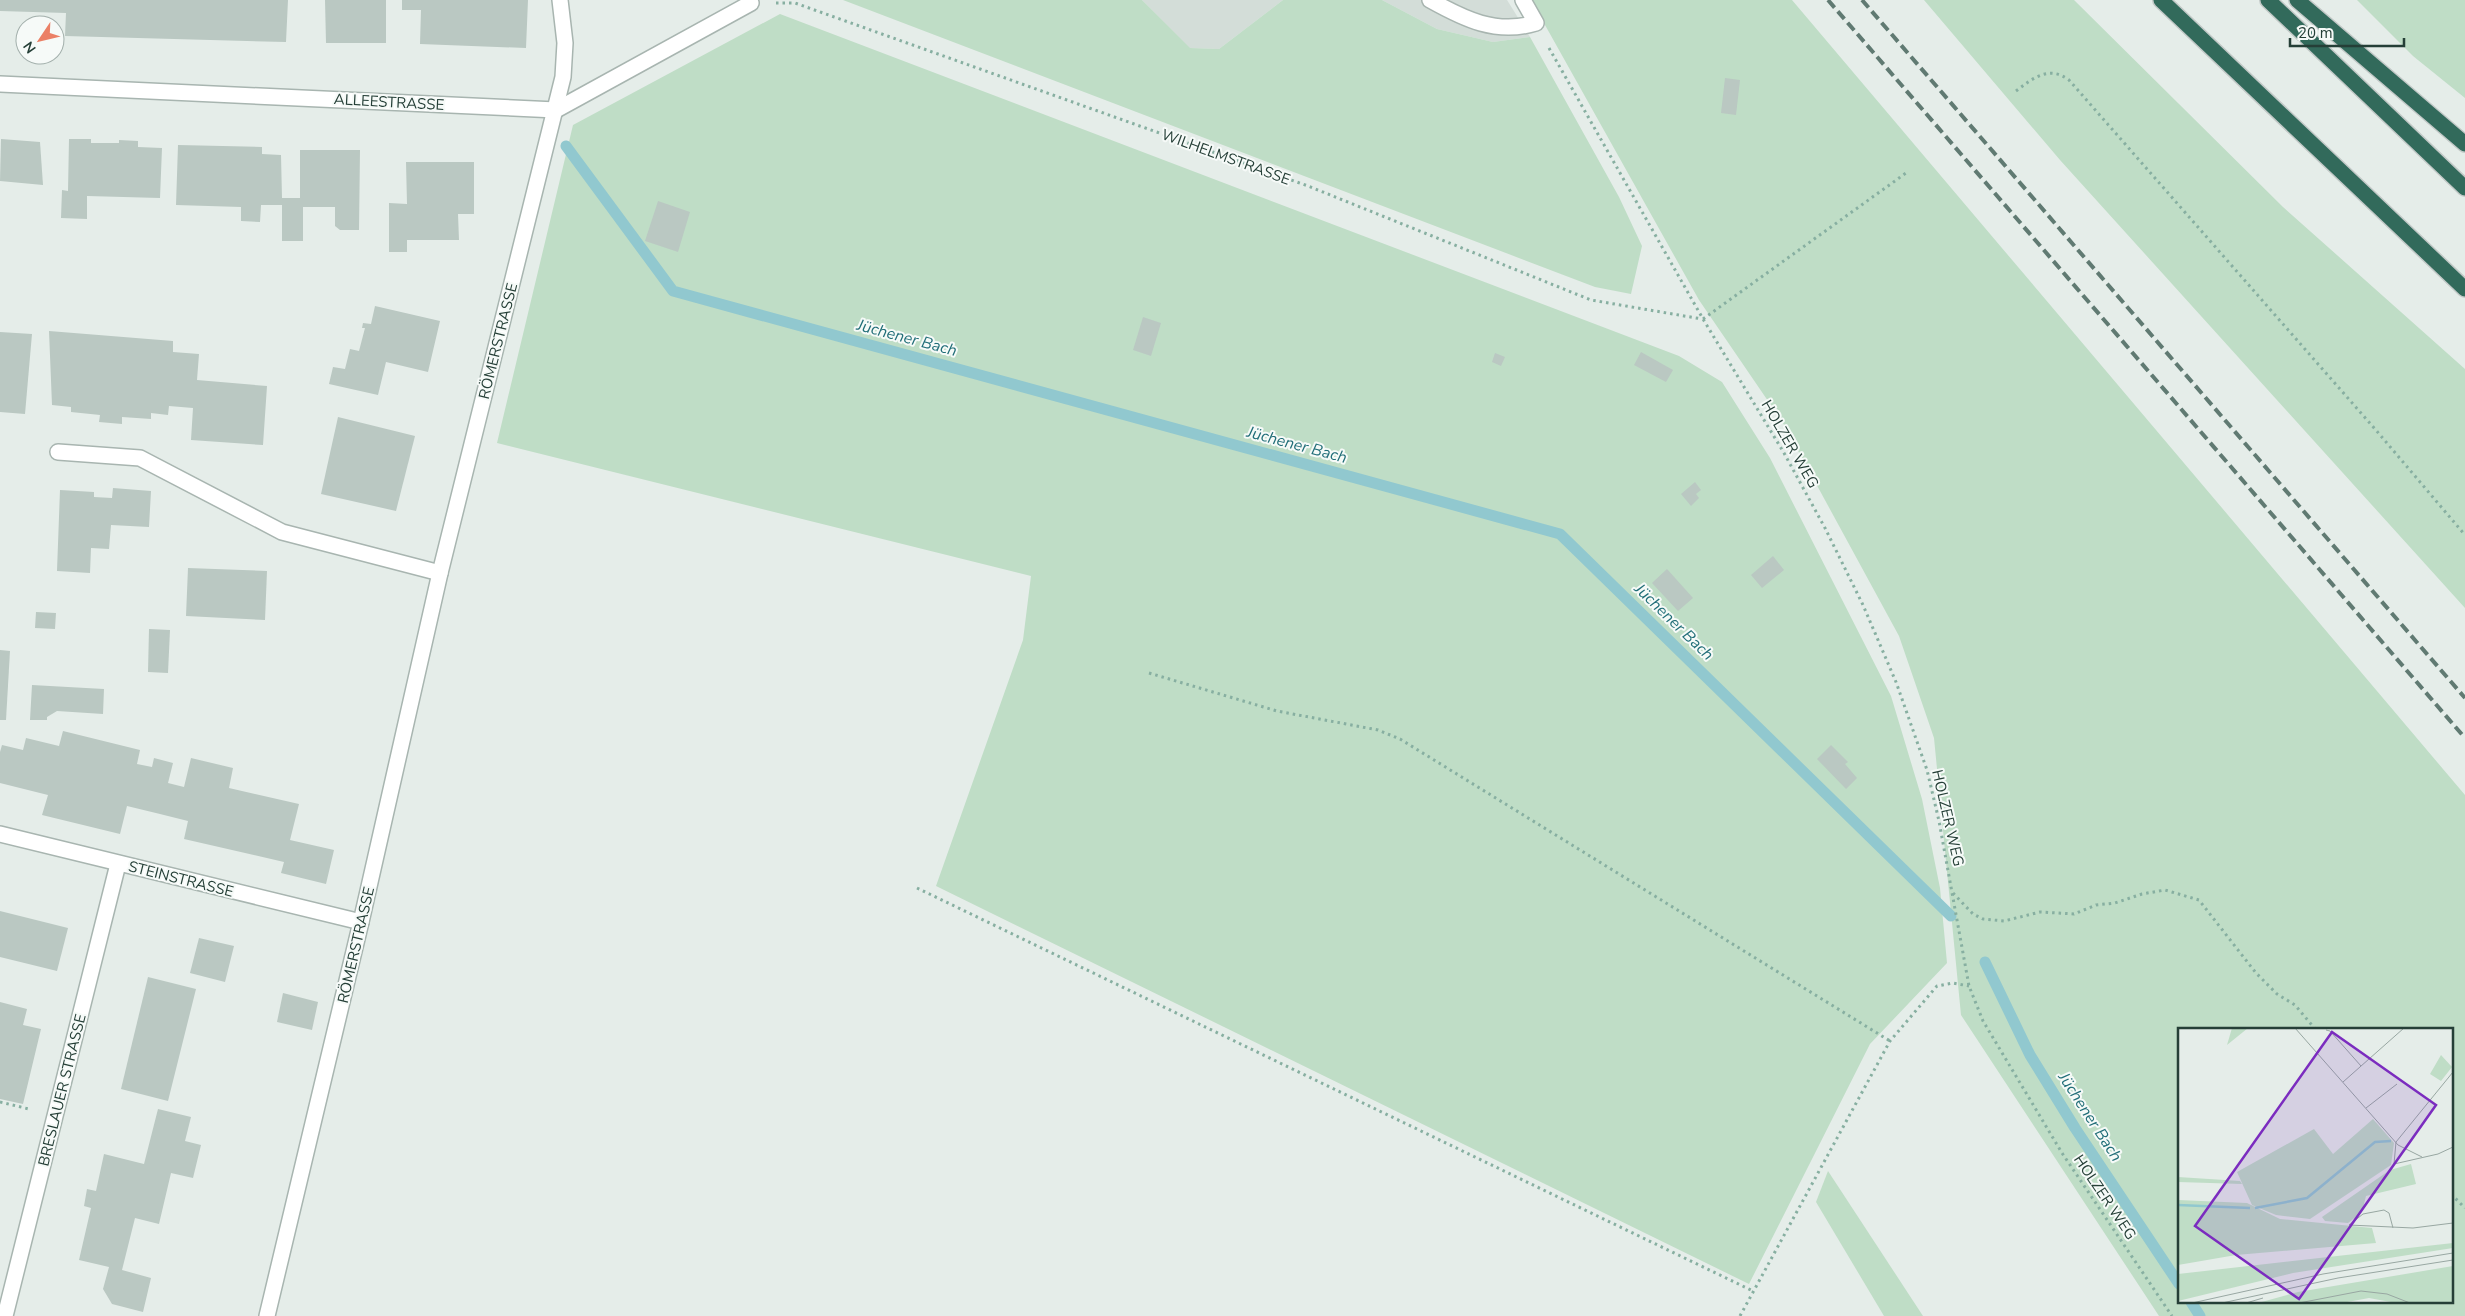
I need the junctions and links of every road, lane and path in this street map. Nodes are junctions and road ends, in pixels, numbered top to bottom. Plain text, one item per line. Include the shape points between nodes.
1 (560, 0) edge
2 (1430, 0) edge
3 (1522, 0) edge
4 (2161, 0) edge
5 (2268, 0) edge
6 (2297, 0) edge
7 (750, 1) edge
8 (1536, 23) junction
9 (0, 84) edge
10 (2016, 90) dead end
11 (556, 110) junction
12 (2465, 144) edge
13 (1906, 173) dead end
14 (2465, 188) edge
15 (2465, 289) edge
16 (1703, 319) junction
17 (58, 452) dead end
18 (2465, 535) edge
19 (440, 573) junction
20 (1150, 673) dead end
21 (0, 834) edge
22 (118, 864) junction
23 (916, 888) dead end
24 (1953, 893) junction
25 (361, 922) junction
26 (1969, 986) junction
27 (2314, 1028) edge
28 (1890, 1041) junction
29 (2452, 1195) edge
30 (2465, 1208) edge
31 (1753, 1291) junction
32 (5, 1316) edge
33 (267, 1316) edge
34 (1740, 1316) edge
35 (2172, 1316) edge

1 - 11 street via 565,53 564,77
2 - 8 street via 1460,16 1489,26 1517,27
3 - 8 street
4 - 15 highway
5 - 14 highway
6 - 12 highway
7 - 11 street
7 - 16 path, WILHELMSTRASSE via 804,6 1308,186 1591,300
8 - 16 path, HOLZER WEG
9 - 11 street, ALLEESTRASSE
10 - 18 path via 2045,73 2058,74 2069,80
11 - 19 street, RÖMERSTRASSE
13 - 16 path
16 - 24 path, HOLZER WEG via 1784,453 1829,535 1866,614 1919,744
17 - 19 street via 140,458 282,532
19 - 25 street, RÖMERSTRASSE
20 - 28 path via 1277,711 1366,727 1394,737
21 - 22 street, STEINSTRASSE
22 - 25 street, STEINSTRASSE
22 - 32 street, BRESLAUER STRASSE
23 - 31 path
24 - 26 path, HOLZER WEG
24 - 27 path via 1973,914 1983,919 2004,921 2040,912 2074,914 2096,905 2165,890 2199,900 2256,973 2277,994 2295,1005
25 - 33 street, RÖMERSTRASSE
26 - 28 path via 1953,983 1937,986
26 - 35 path, HOLZER WEG via 1986,1026 2038,1114
28 - 31 path
29 - 30 path
31 - 34 path

